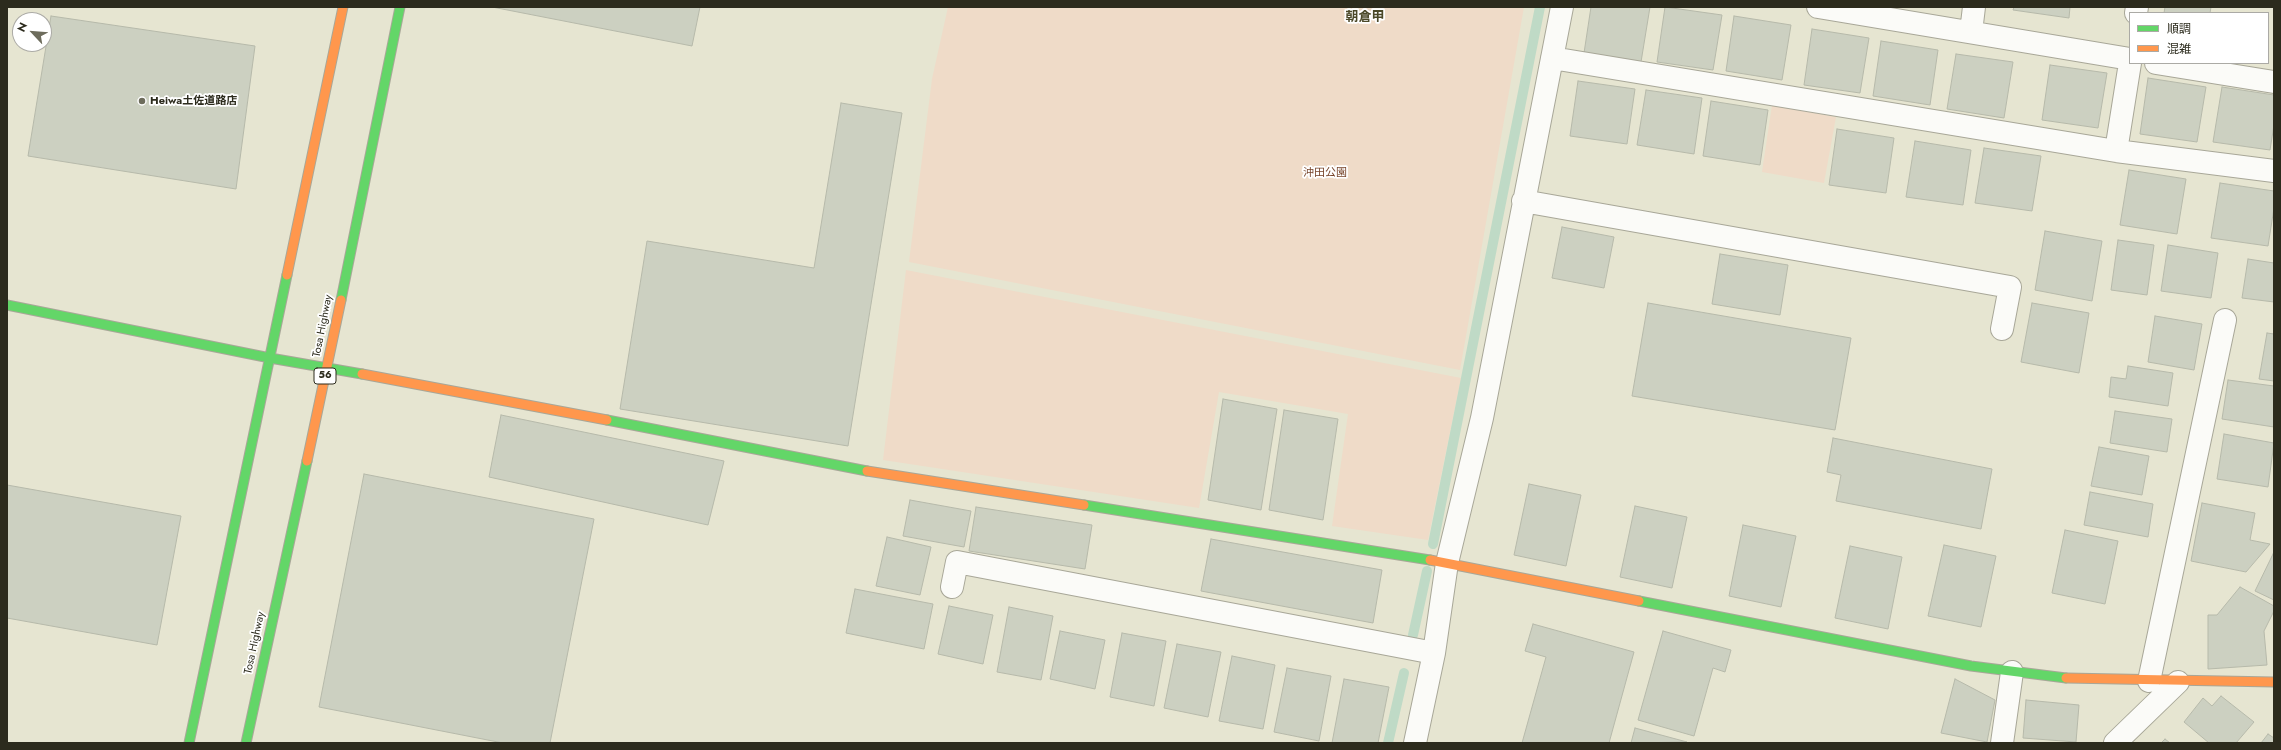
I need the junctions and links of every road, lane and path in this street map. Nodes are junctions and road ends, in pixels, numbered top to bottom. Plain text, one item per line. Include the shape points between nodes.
1 (343, 7) edge
2 (400, 7) edge
3 (1562, 7) edge
4 (1818, 7) edge
5 (1974, 7) edge
6 (1971, 32) junction
7 (1552, 58) junction
8 (2129, 59) edge
9 (2130, 64) edge
10 (2162, 64) edge
11 (2274, 82) edge
12 (2116, 151) junction
13 (2274, 171) edge
14 (1523, 201) junction
15 (7, 305) edge
16 (2225, 320) dead end
17 (2002, 329) dead end
18 (270, 358) junction
19 (327, 368) junction
20 (1447, 563) junction
21 (952, 587) dead end
22 (1434, 653) junction
23 (2012, 672) junction
24 (2149, 681) junction
25 (2178, 682) junction
26 (2274, 682) edge
27 (189, 743) edge
28 (246, 743) edge
29 (1415, 743) edge
30 (2002, 743) edge
31 (2115, 743) edge

1 - 18 main road
2 - 19 main road, Tosa Highway / 56
3 - 7 street
4 - 6 street
5 - 6 street
6 - 8 street
7 - 12 street
7 - 14 street
9 - 12 street
10 - 11 street
12 - 13 street
14 - 17 street via 2010,286
14 - 20 street via 1482,418
15 - 18 main road
16 - 24 street
18 - 19 main road
18 - 27 main road
19 - 20 main road via 451,389 950,486
19 - 28 main road, Tosa Highway / 56
20 - 22 street
20 - 23 main road
21 - 22 street via 957,562
22 - 29 street
23 - 24 main road via 2052,678
23 - 30 street
24 - 25 main road
25 - 26 main road
25 - 31 street

